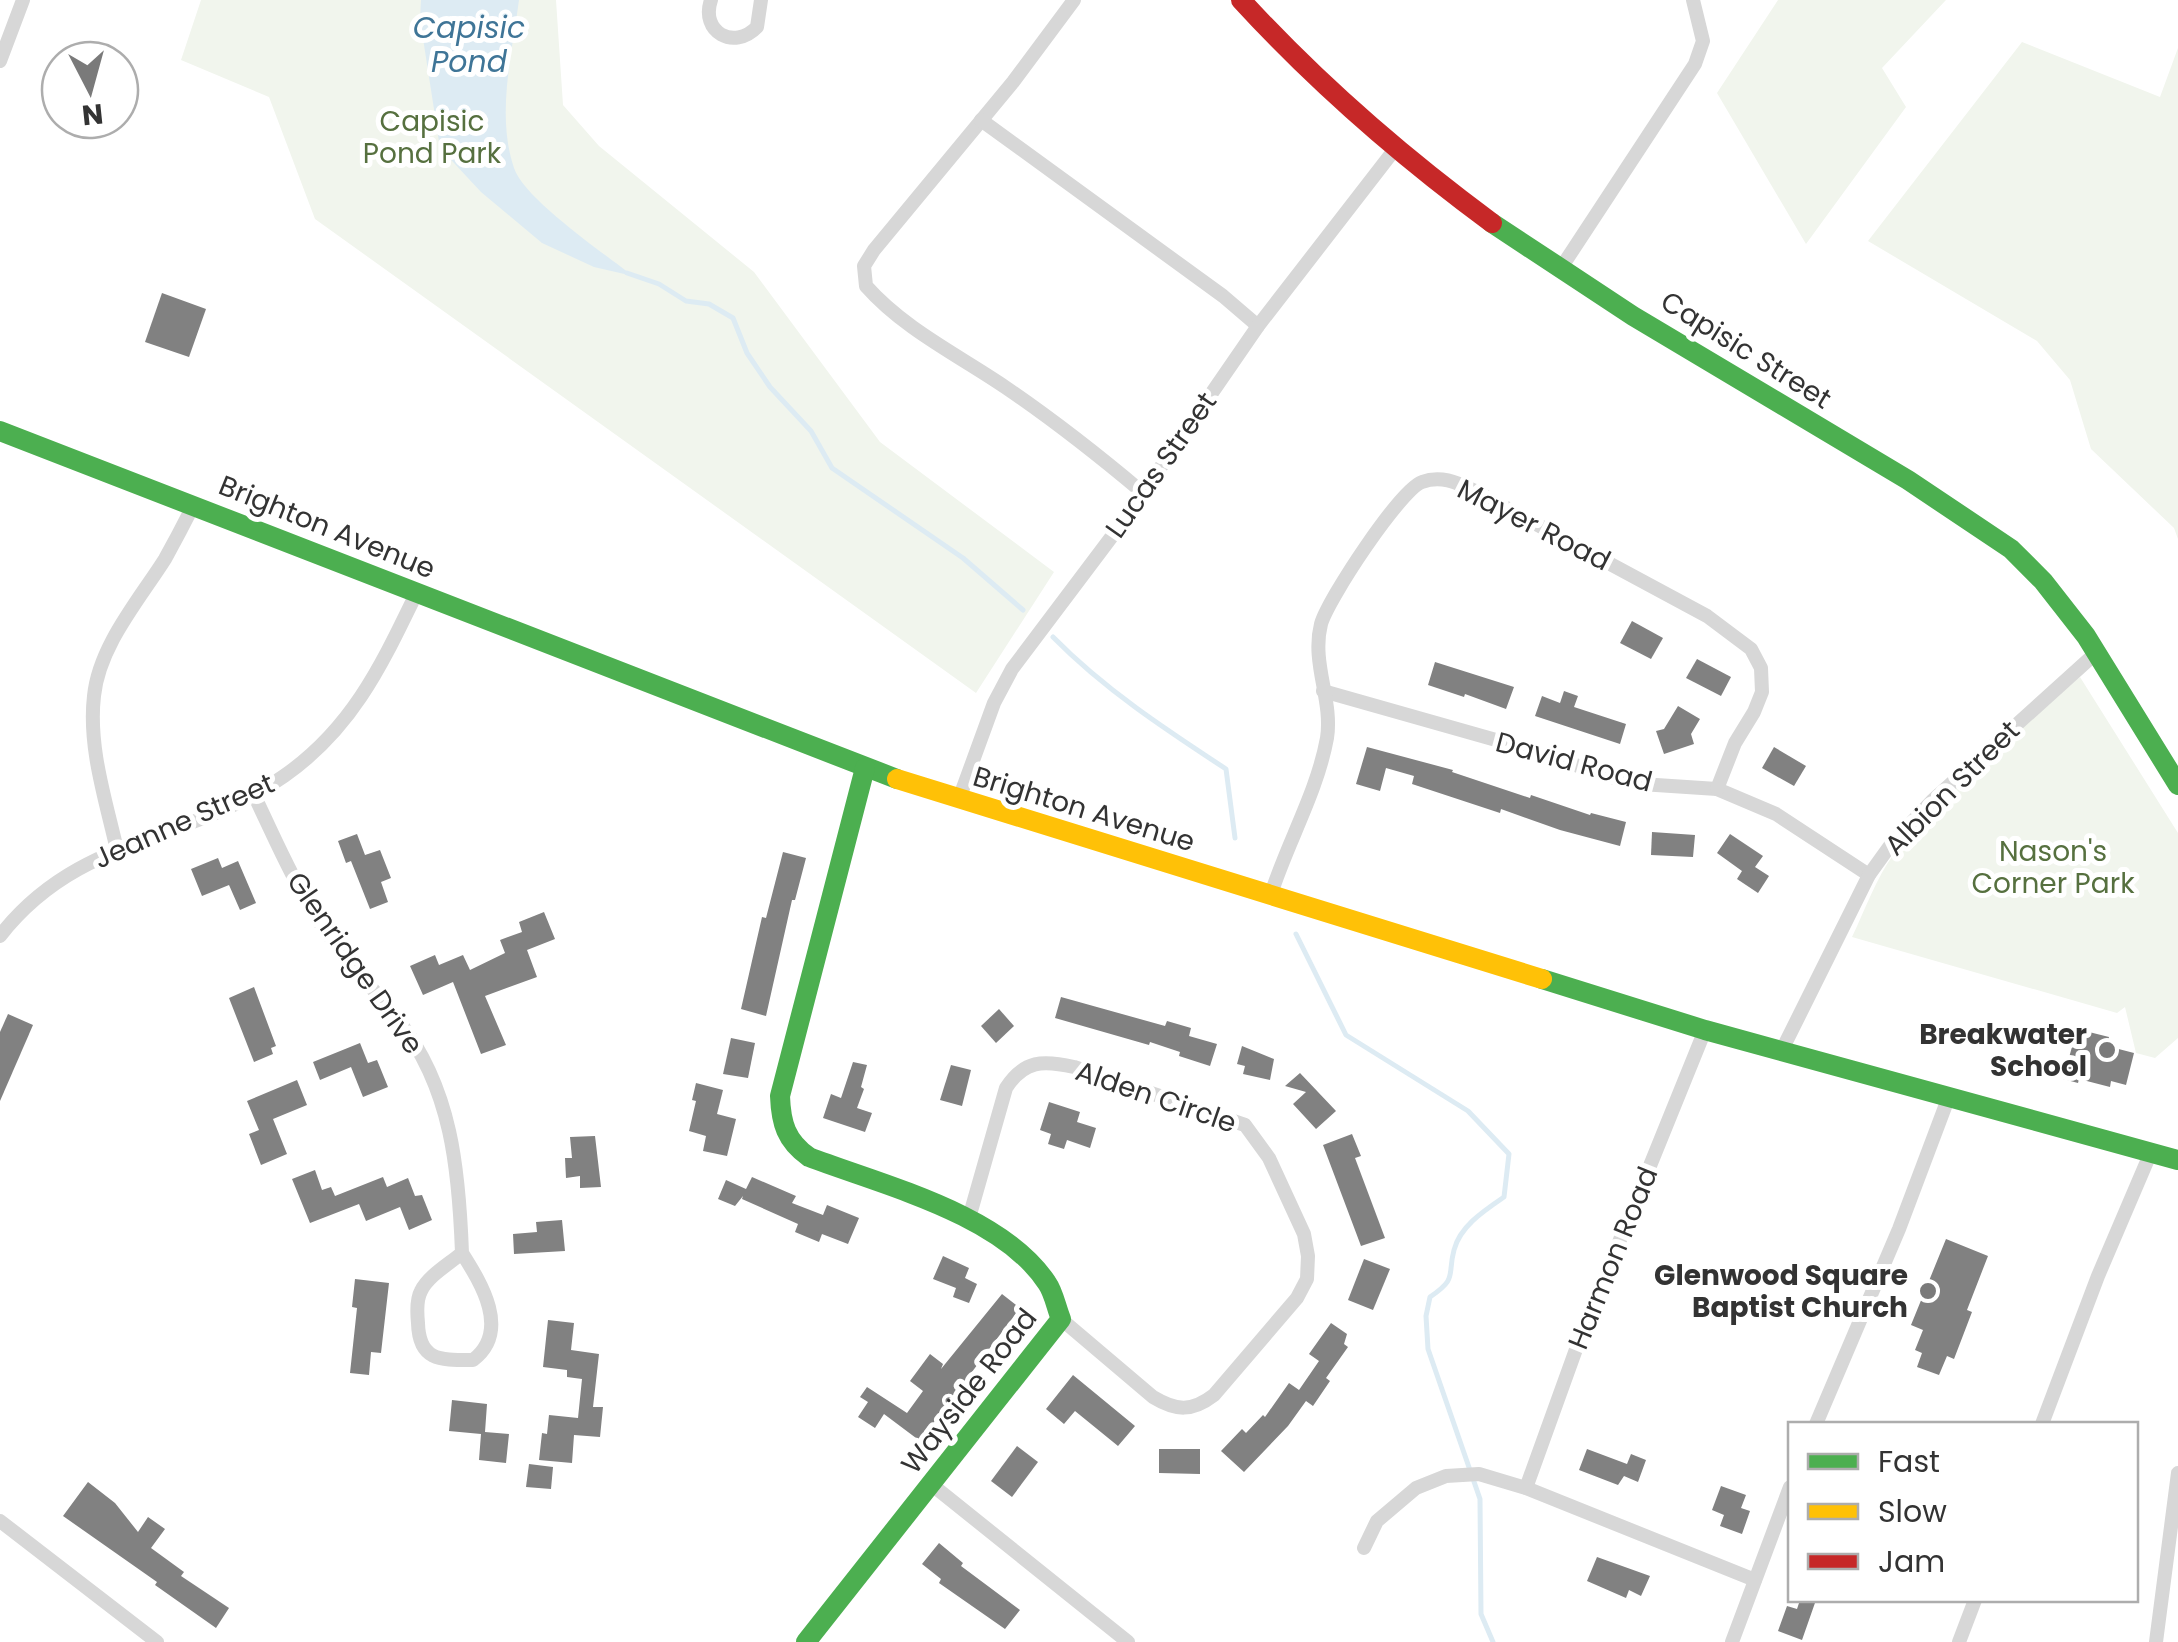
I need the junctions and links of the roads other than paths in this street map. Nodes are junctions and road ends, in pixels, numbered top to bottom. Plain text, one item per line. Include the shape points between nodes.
1 (23, 0) edge
2 (710, 0) edge
3 (760, 0) edge
4 (1074, 0) edge
5 (1241, 0) edge
6 (1692, 0) edge
7 (0, 62) edge
8 (981, 120) junction
9 (1395, 149) junction
10 (1562, 268) junction
11 (1258, 326) junction
12 (0, 431) edge
13 (1142, 492) junction
14 (194, 504) junction
15 (417, 592) junction
16 (2096, 652) junction
17 (1323, 690) junction
18 (865, 768) junction
19 (2178, 785) edge
20 (1716, 789) junction
21 (254, 795) junction
22 (958, 799) junction
23 (118, 850) junction
24 (1869, 875) junction
25 (1270, 896) junction
26 (0, 936) edge
27 (1704, 1030) junction
28 (1781, 1052) junction
29 (1948, 1098) junction
30 (2152, 1152) junction
31 (2178, 1160) edge
32 (969, 1218) junction
33 (462, 1254) junction
34 (1061, 1319) junction
35 (1817, 1422) edge
36 (2043, 1422) edge
37 (2178, 1474) edge
38 (932, 1484) junction
39 (1526, 1488) junction
40 (1788, 1492) edge
41 (0, 1521) edge
42 (1364, 1548) dead end
43 (1755, 1580) junction
44 (1974, 1602) edge
45 (157, 1642) edge
46 (806, 1642) edge
47 (1128, 1642) edge
48 (1732, 1642) edge
49 (1959, 1642) edge
50 (2156, 1642) edge

1 - 7 street
2 - 3 street via 712,28 735,39 757,26
4 - 8 street
5 - 9 street, Capisic Street via 1323,89
6 - 10 street via 1703,41 1695,64
8 - 11 street
8 - 13 street via 874,250 864,266 866,286 898,317 1007,389
9 - 10 street, Capisic Street
9 - 11 street, Lucas Street
10 - 16 street, Capisic Street via 1989,533 2074,616
11 - 13 street, Lucas Street
12 - 14 street, Brighton Avenue
13 - 22 street, Lucas Street via 1012,668
14 - 15 street, Brighton Avenue
14 - 23 street via 98,675 98,763
15 - 18 street, Brighton Avenue
15 - 21 street, Jeanne Street via 358,706 311,754
16 - 19 street, Capisic Street
16 - 24 street, Albion Street via 1932,800
17 - 20 street, David Road via 1611,777
17 - 20 street, Mayer Road via 1321,624 1339,585 1418,482 1456,482 1707,616 1751,649 1762,692
17 - 25 street, Mayer Road via 1327,737
18 - 22 street, Brighton Avenue
18 - 32 street, Wayside Road via 780,1096 783,1132 809,1157
20 - 24 street, David Road via 1776,814
21 - 23 street, Jeanne Street
21 - 33 street, Glenridge Drive via 313,912 401,1023 432,1078 453,1140
22 - 25 street, Brighton Avenue
23 - 26 street, Jeanne Street via 36,897
24 - 28 street, Albion Street
25 - 27 street, Brighton Avenue
27 - 28 street, Brighton Avenue
27 - 39 street, Harmon Road
28 - 29 street, Brighton Avenue
29 - 30 street, Brighton Avenue
29 - 35 street
30 - 31 street, Brighton Avenue
30 - 36 street
32 - 34 street, Wayside Road via 1047,1282
32 - 34 street, Alden Circle via 1006,1088 1017,1071 1035,1064 1074,1068 1245,1125 1269,1158 1304,1234 1306,1278 1297,1298 1214,1395 1200,1406 1166,1406
33 - 33 street, Glenridge Drive via 488,1294 488,1335 472,1360 432,1356 418,1334 421,1291
34 - 38 street, Wayside Road
37 - 50 street
38 - 46 street, Wayside Road
38 - 47 street
39 - 42 street via 1479,1474 1446,1476 1402,1498 1376,1521
39 - 43 street
40 - 43 street
41 - 45 street
43 - 48 street
44 - 49 street

